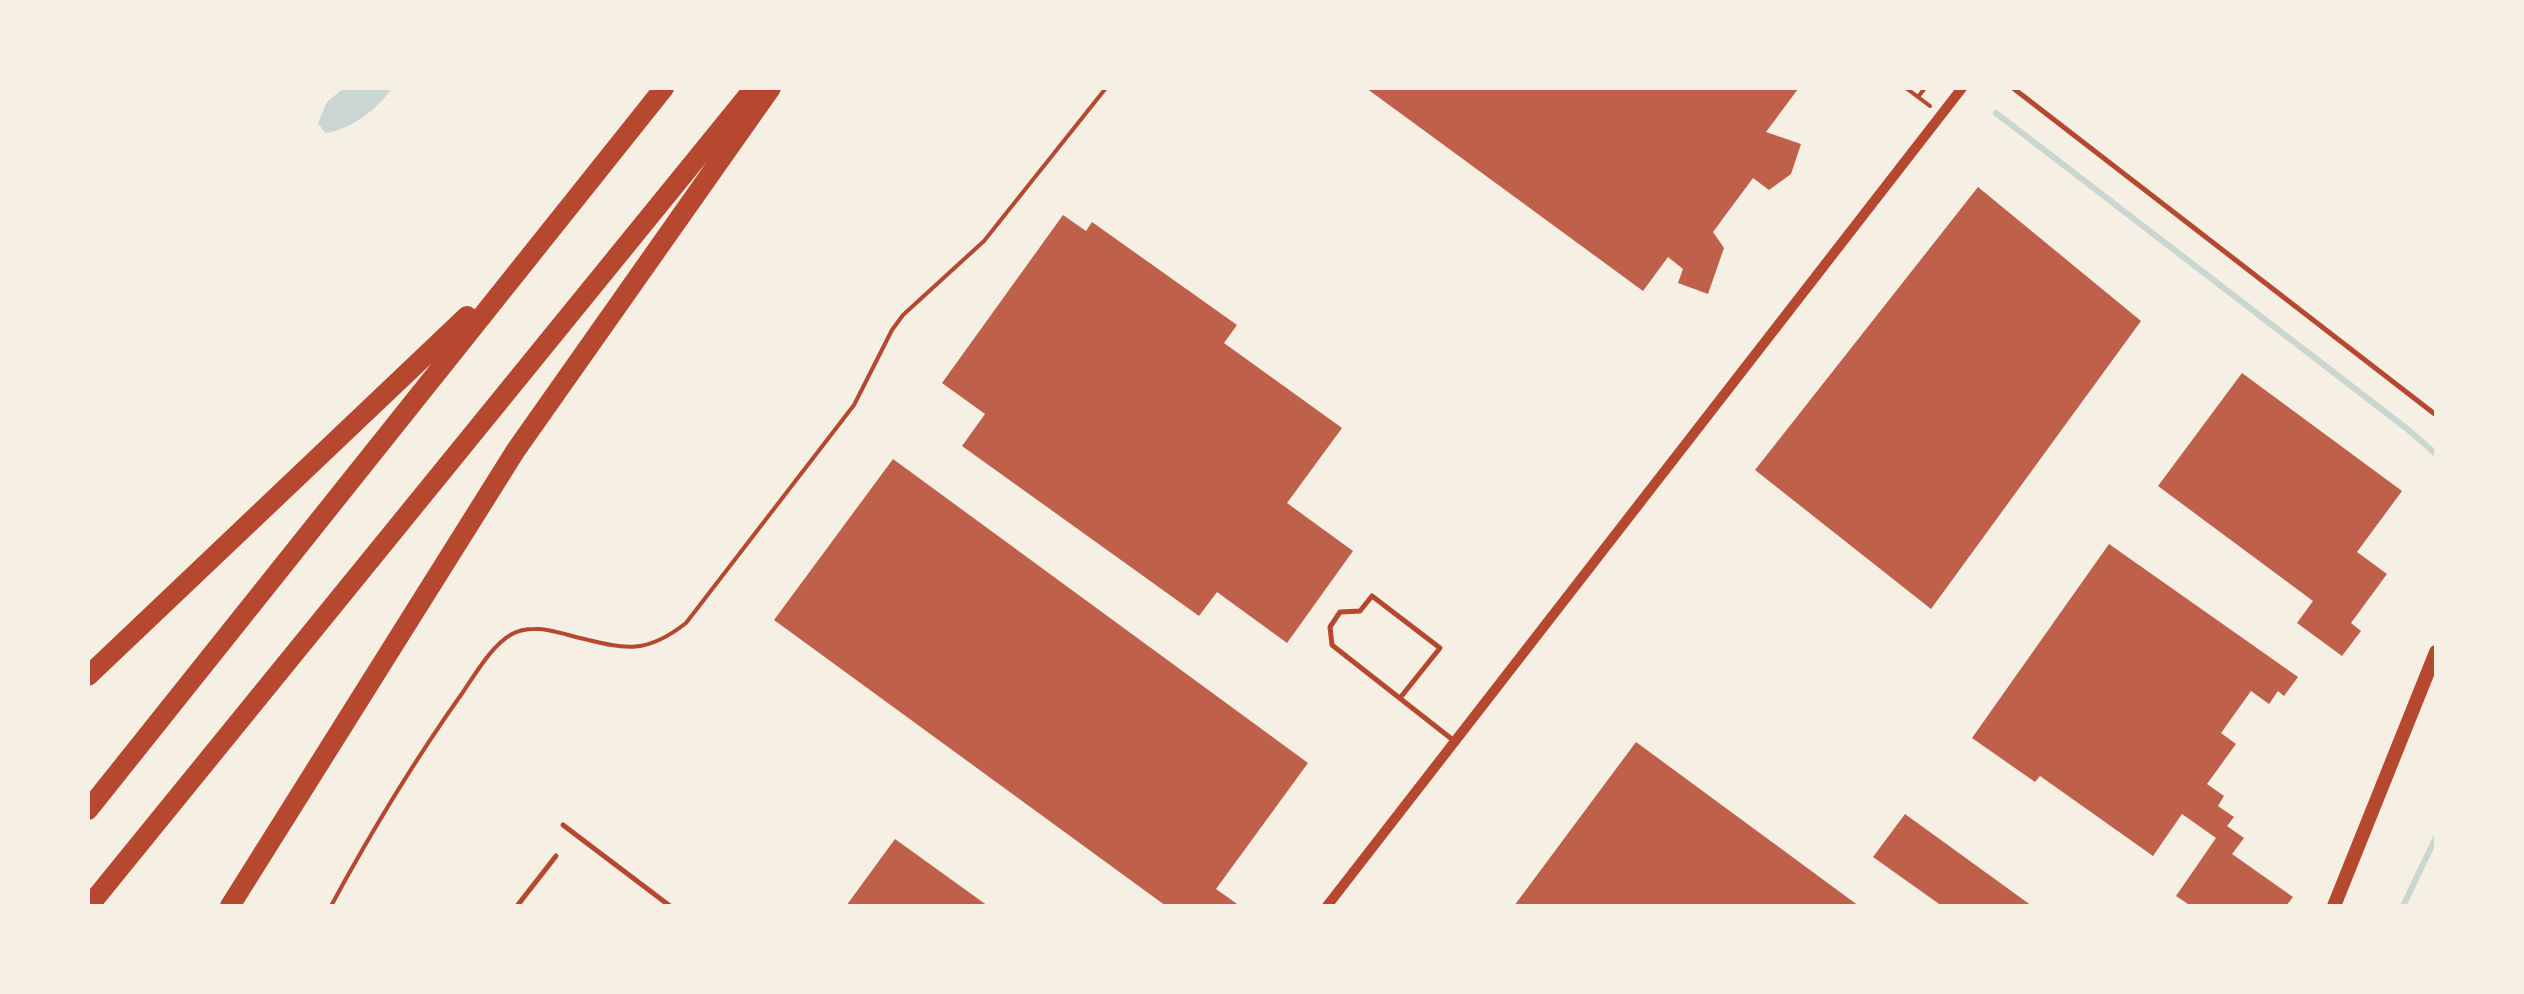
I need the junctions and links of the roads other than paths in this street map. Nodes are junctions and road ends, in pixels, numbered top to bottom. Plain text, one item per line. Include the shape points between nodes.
1 (664, 88) edge
2 (754, 88) edge
3 (771, 88) edge
4 (1962, 88) edge
5 (2013, 88) edge
6 (522, 263) junction
7 (2436, 416) edge
8 (2436, 652) edge
9 (88, 676) edge
10 (1400, 698) junction
11 (1456, 742) junction
12 (88, 810) edge
13 (563, 825) dead end
14 (556, 856) dead end
15 (89, 906) edge
16 (230, 906) edge
17 (518, 906) edge
18 (670, 906) edge
19 (1327, 906) edge
20 (2334, 906) edge

1 - 6 highway
2 - 15 highway
3 - 16 highway via 516,450
4 - 11 street
5 - 7 lane
6 - 9 highway
6 - 12 highway
8 - 20 street
10 - 10 lane via 1332,645 1330,627 1340,612 1360,610 1372,596 1440,648
10 - 11 lane
11 - 19 street
13 - 18 lane
14 - 17 lane

